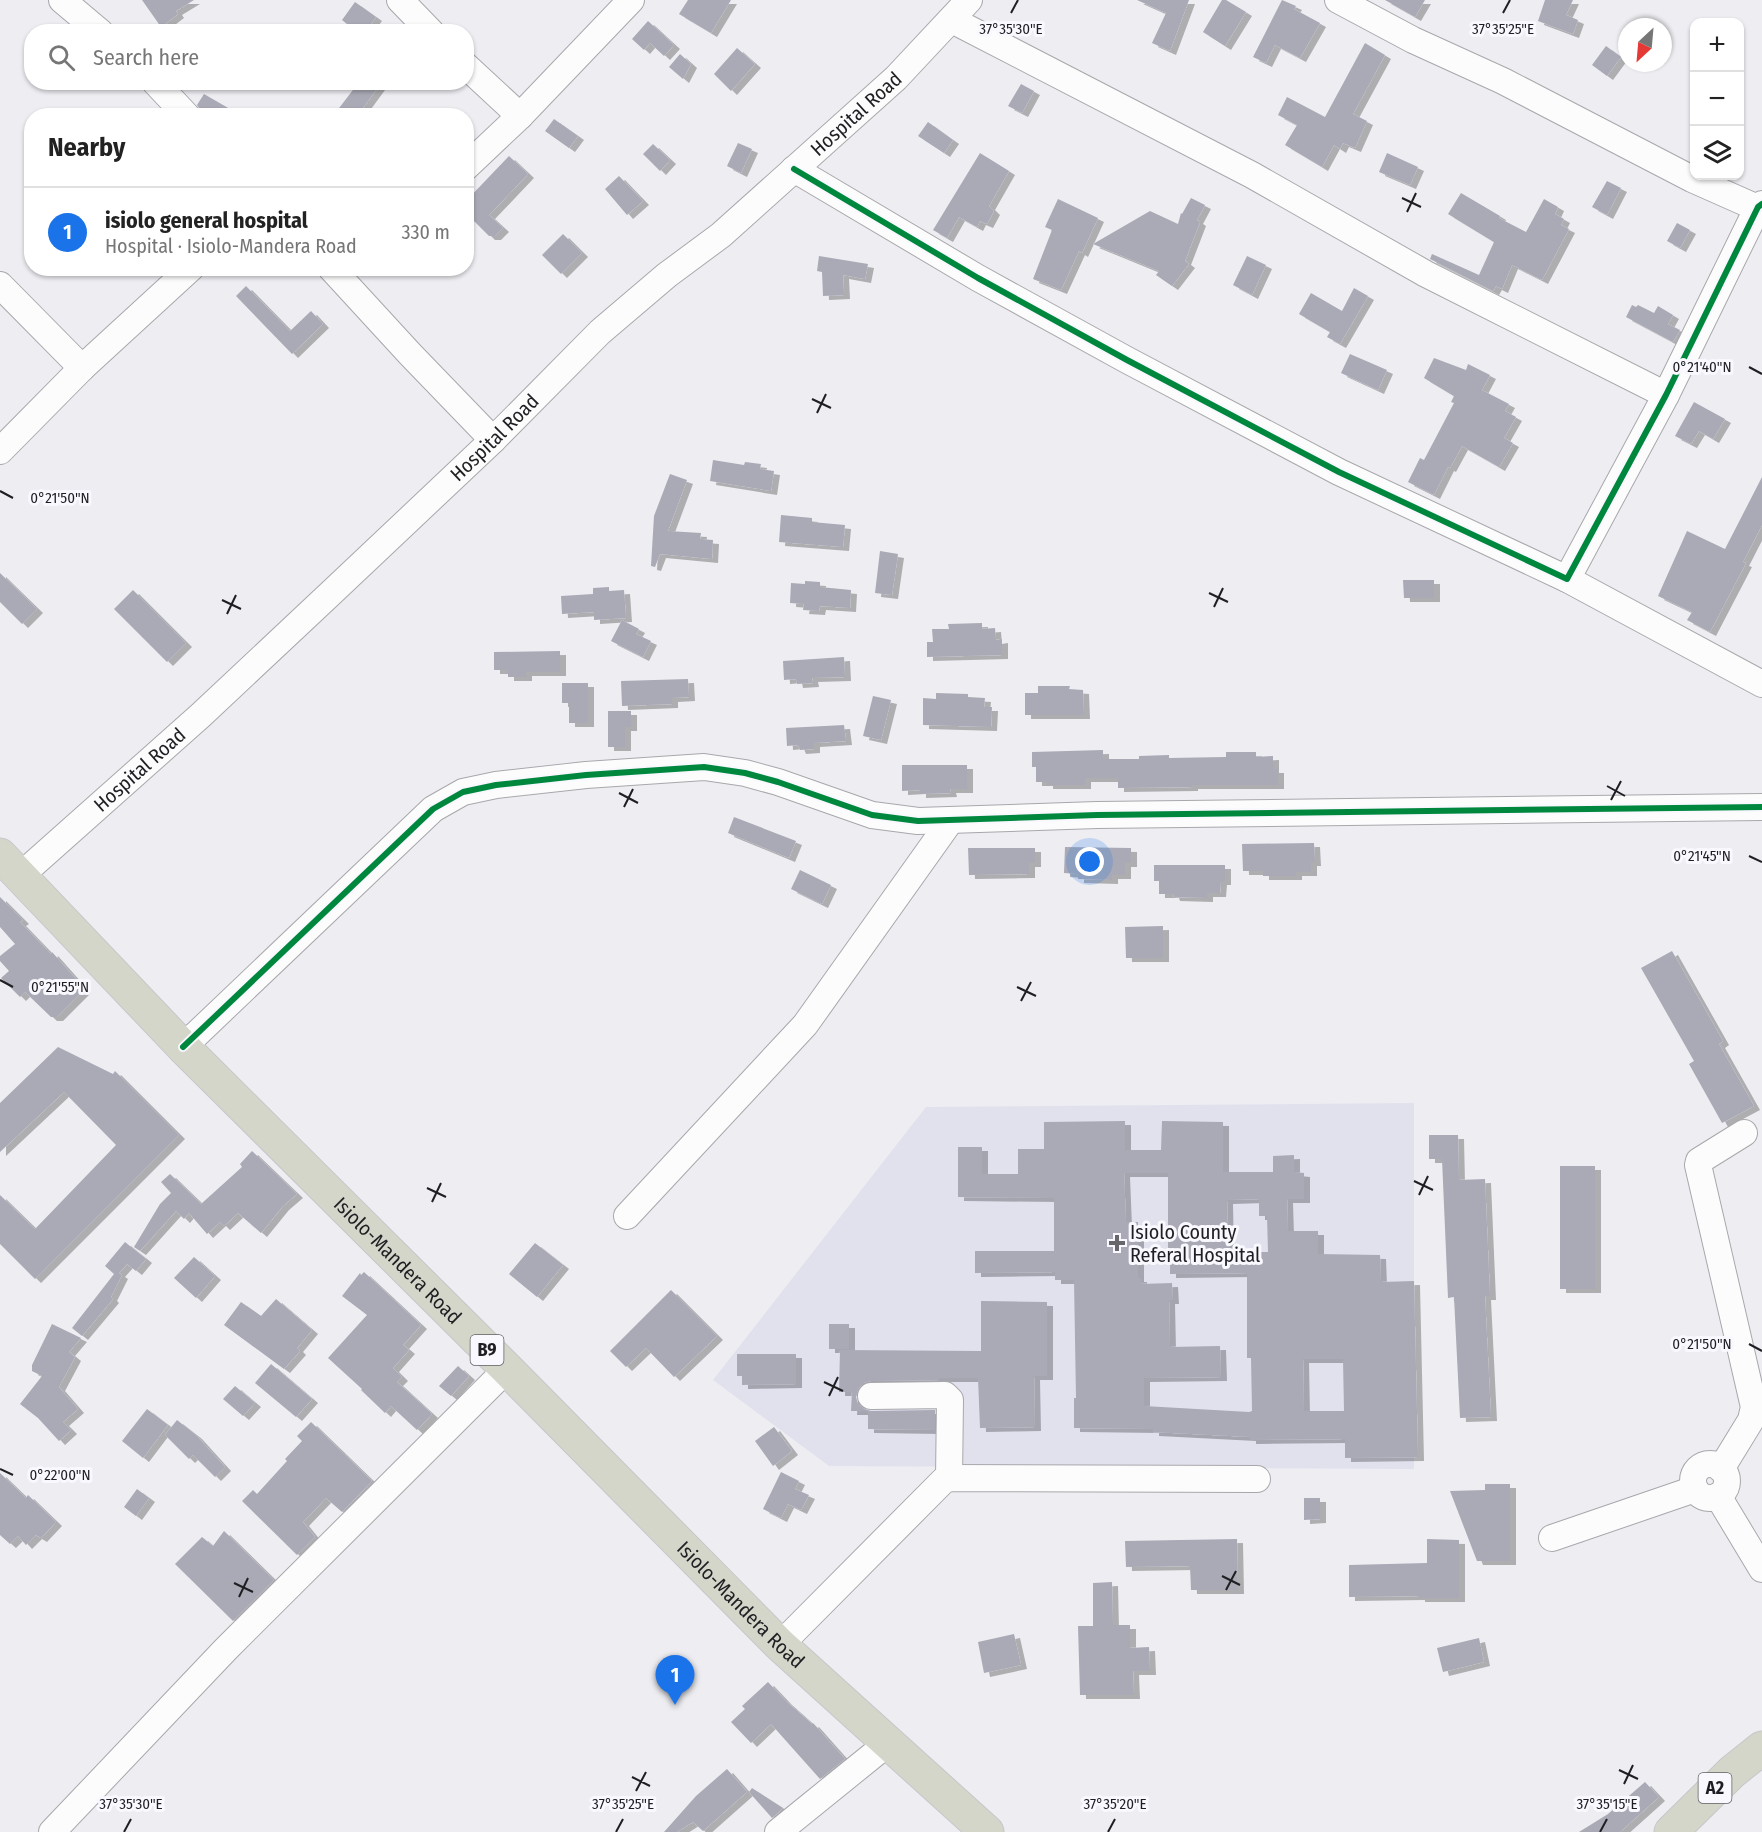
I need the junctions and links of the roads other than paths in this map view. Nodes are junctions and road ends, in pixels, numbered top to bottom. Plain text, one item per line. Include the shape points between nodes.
1 (62, 0) edge
2 (631, 0) edge
3 (969, 0) edge
4 (1338, 0) edge
5 (404, 2) edge
6 (952, 20) junction
7 (90, 24) edge
8 (424, 24) edge
9 (474, 74) edge
10 (162, 90) edge
11 (179, 108) edge
12 (519, 116) junction
13 (474, 159) edge
14 (794, 169) junction
15 (1761, 207) edge
16 (182, 276) edge
17 (347, 276) edge
18 (0, 285) edge
19 (82, 368) junction
20 (1666, 395) junction
21 (493, 440) junction
22 (0, 451) edge
23 (1567, 579) junction
24 (1762, 684) edge
25 (1762, 807) edge
26 (951, 820) junction
27 (10, 866) edge
28 (183, 1047) junction
29 (1744, 1133) dead end
30 (627, 1216) dead end
31 (507, 1369) junction
32 (871, 1396) dead end
33 (949, 1478) junction
34 (1257, 1479) dead end
35 (1706, 1493) junction
36 (1552, 1538) dead end
37 (1762, 1569) edge
38 (780, 1645) junction
39 (888, 1743) junction
40 (1762, 1748) edge
41 (52, 1832) edge
42 (778, 1832) edge
43 (987, 1832) edge
44 (1671, 1832) edge

1 - 7 street
2 - 12 street
3 - 6 street, Hospital Road
4 - 15 street via 1692,179
5 - 8 street
6 - 14 street, Hospital Road via 896,78
6 - 20 street via 1242,170 1426,274
9 - 12 street
10 - 11 street
12 - 13 street
14 - 21 street, Hospital Road via 721,235 600,332
14 - 23 street via 978,278 1127,360 1339,472
15 - 20 street
16 - 19 street
17 - 21 street via 410,354
18 - 19 street
19 - 22 street
20 - 23 street
21 - 27 street, Hospital Road via 201,715
23 - 24 street
25 - 26 street
26 - 28 street via 918,821 872,815 778,782 704,767 496,784 463,792 433,809
26 - 30 street via 805,1025
27 - 28 highway, Isiolo-Mandera Road / B9
28 - 31 highway, Isiolo-Mandera Road / B9
29 - 35 street via 1698,1165 1754,1407 1751,1420 1721,1469 1715,1465 1702,1466 1694,1476
31 - 38 highway, Isiolo-Mandera Road / B9
31 - 41 street via 226,1649
32 - 33 street via 945,1395 950,1400
33 - 34 street
33 - 38 street
35 - 36 street
35 - 37 street
38 - 39 highway, Isiolo-Mandera Road / B9
39 - 42 street
39 - 43 highway, Isiolo-Mandera Road / B9
40 - 44 highway, A2

